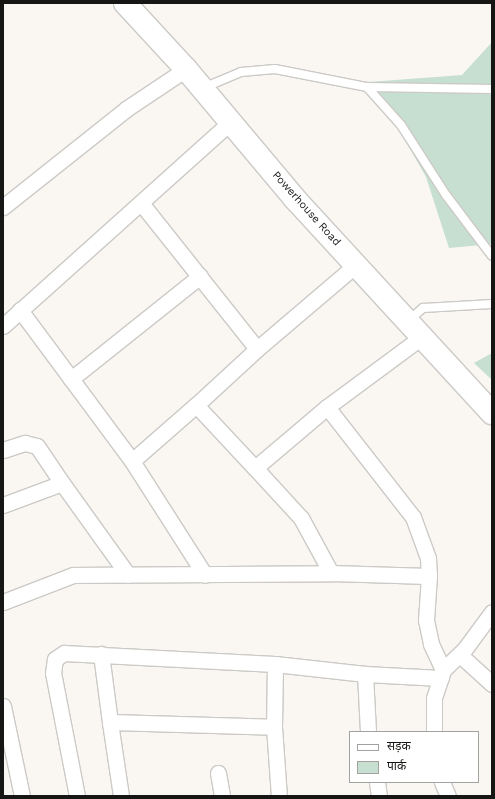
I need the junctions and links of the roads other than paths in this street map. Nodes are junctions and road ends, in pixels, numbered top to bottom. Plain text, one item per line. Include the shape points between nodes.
1 (124, 3) edge
2 (186, 69) junction
3 (367, 87) junction
4 (202, 88) junction
5 (492, 89) edge
6 (230, 122) junction
7 (141, 203) junction
8 (3, 207) edge
9 (492, 256) edge
10 (357, 264) junction
11 (200, 276) junction
12 (492, 304) edge
13 (20, 310) junction
14 (3, 326) edge
15 (416, 328) junction
16 (257, 349) junction
17 (71, 379) junction
18 (196, 405) junction
19 (327, 407) junction
20 (492, 413) edge
21 (3, 450) edge
22 (132, 460) junction
23 (255, 468) junction
24 (62, 483) junction
25 (3, 505) edge
26 (331, 573) junction
27 (128, 575) junction
28 (205, 575) junction
29 (429, 576) junction
30 (3, 602) edge
31 (492, 612) edge
32 (101, 654) junction
33 (460, 655) junction
34 (275, 664) junction
35 (365, 674) junction
36 (442, 674) junction
37 (492, 684) edge
38 (3, 706) edge
39 (110, 722) junction
40 (274, 727) junction
41 (368, 731) edge
42 (434, 731) edge
43 (218, 774) dead end
44 (377, 783) edge
45 (442, 783) edge
46 (22, 796) edge
47 (77, 796) edge
48 (121, 796) edge
49 (222, 796) edge
50 (280, 796) edge
51 (379, 796) edge
52 (448, 796) edge

1 - 2 main road, Powerhouse Road
2 - 4 main road, Powerhouse Road
2 - 8 street via 126,109
3 - 4 lane via 275,69 241,72
3 - 5 lane
3 - 9 lane via 401,125 446,195
4 - 6 main road, Powerhouse Road
6 - 7 street
6 - 10 main road, Powerhouse Road
7 - 11 street
7 - 13 street
10 - 15 main road, Powerhouse Road
10 - 16 street
11 - 16 street
11 - 17 street
12 - 15 lane via 423,308
13 - 14 street
13 - 17 street
15 - 19 street
15 - 20 main road, Powerhouse Road
16 - 18 street
17 - 22 street
18 - 22 street
18 - 23 street
19 - 23 street
19 - 29 street via 413,517 428,558
21 - 24 street via 25,443 36,446
22 - 28 street
23 - 26 street via 301,518
24 - 25 street
24 - 27 street
26 - 28 street
26 - 29 street
27 - 28 street
27 - 30 street via 73,575
29 - 36 street via 426,620
31 - 33 street
32 - 34 street
32 - 39 street
32 - 47 street via 64,653 55,659 54,666
33 - 36 street
33 - 37 street
34 - 35 street
34 - 40 street
35 - 36 street
35 - 41 street
36 - 42 street via 434,698
38 - 46 street
39 - 40 street
39 - 48 street
40 - 50 street
43 - 49 street
44 - 51 street
45 - 52 street

